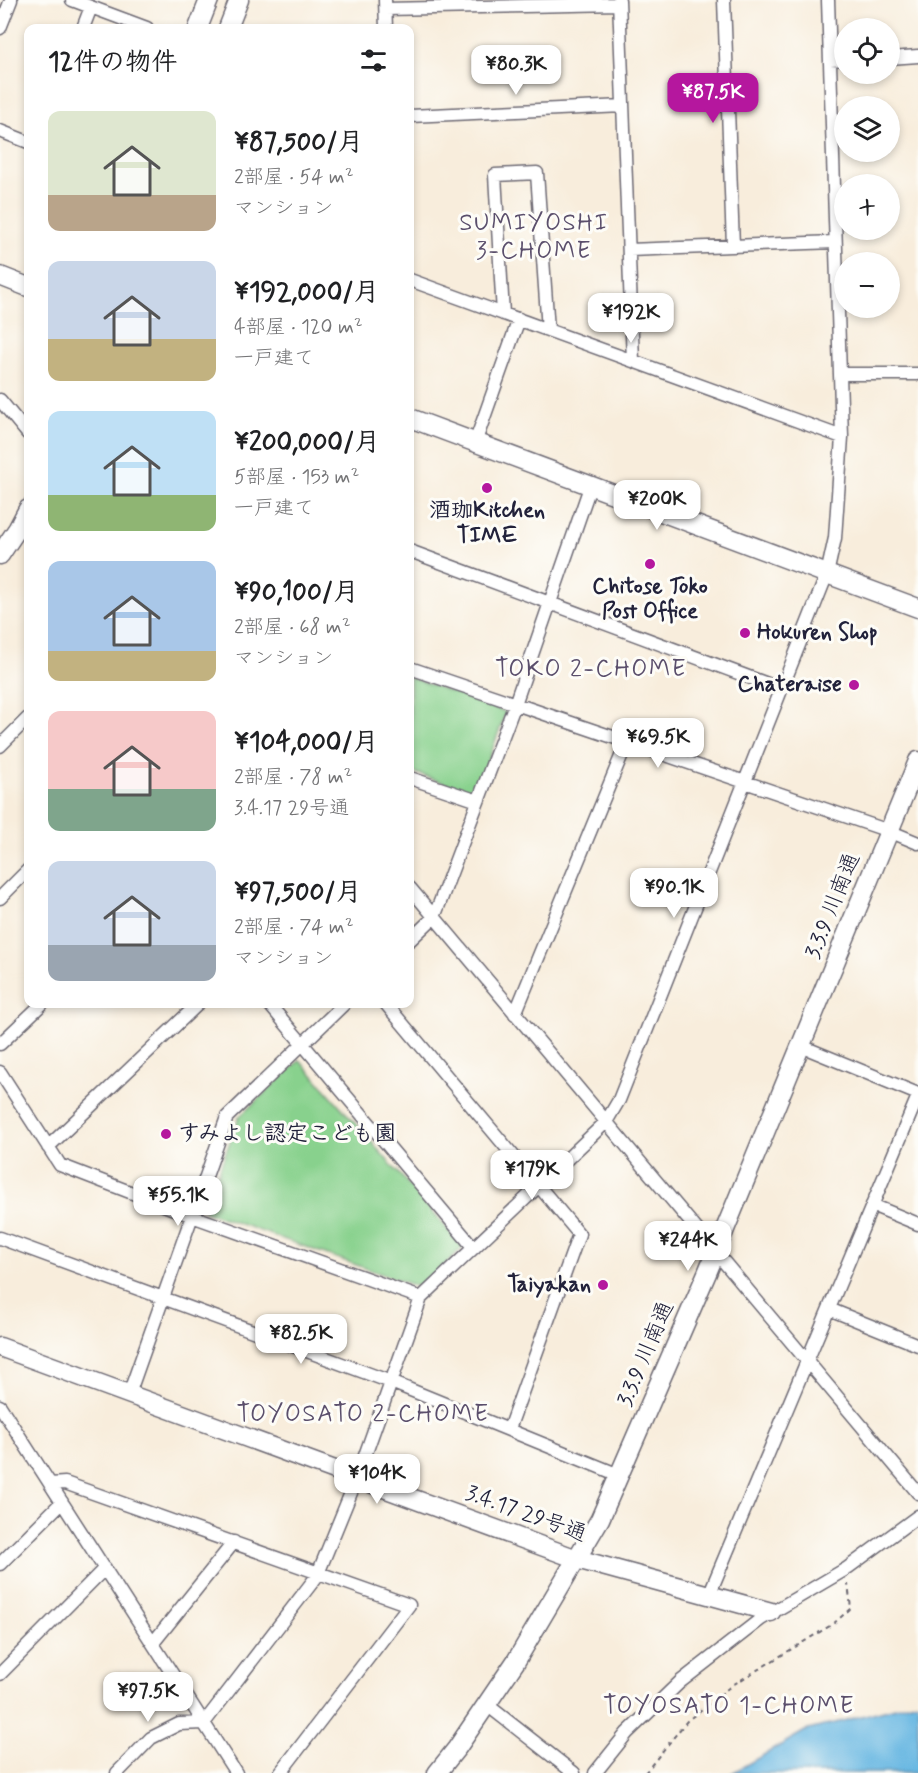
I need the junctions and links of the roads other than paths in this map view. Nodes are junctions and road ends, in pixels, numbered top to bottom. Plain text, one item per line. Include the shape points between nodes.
1 (11, 0) edge
2 (72, 0) edge
3 (209, 0) edge
4 (239, 0) edge
5 (724, 0) edge
6 (828, 0) edge
7 (619, 2) edge
8 (386, 4) edge
9 (97, 6) edge
10 (86, 24) edge
11 (138, 24) edge
12 (200, 24) edge
13 (230, 24) edge
14 (386, 24) edge
15 (0, 28) edge
16 (918, 57) edge
17 (900, 58) edge
18 (830, 60) junction
19 (834, 60) edge
20 (623, 106) junction
21 (414, 116) edge
22 (0, 131) edge
23 (24, 140) edge
24 (835, 242) junction
25 (733, 246) junction
26 (629, 250) junction
27 (0, 276) edge
28 (414, 281) edge
29 (24, 285) edge
30 (503, 314) junction
31 (519, 319) junction
32 (548, 330) junction
33 (633, 361) junction
34 (840, 374) junction
35 (918, 374) edge
36 (0, 400) edge
37 (414, 420) edge
38 (24, 429) edge
39 (842, 437) junction
40 (475, 443) junction
41 (590, 486) junction
42 (24, 517) edge
43 (414, 552) edge
44 (0, 555) edge
45 (827, 574) junction
46 (550, 603) junction
47 (918, 608) edge
48 (414, 669) edge
49 (781, 689) junction
50 (514, 704) junction
51 (24, 722) edge
52 (627, 742) junction
53 (0, 746) edge
54 (918, 761) edge
55 (414, 779) edge
56 (744, 783) junction
57 (478, 801) junction
58 (889, 831) junction
59 (918, 843) edge
60 (24, 874) edge
61 (414, 893) edge
62 (1, 895) edge
63 (434, 917) junction
64 (414, 936) edge
65 (38, 1008) edge
66 (194, 1008) edge
67 (272, 1008) edge
68 (340, 1008) edge
69 (389, 1008) edge
70 (515, 1014) junction
71 (0, 1044) edge
72 (303, 1044) junction
73 (801, 1046) junction
74 (0, 1072) edge
75 (918, 1095) edge
76 (606, 1122) junction
77 (48, 1147) junction
78 (539, 1186) junction
79 (872, 1205) junction
80 (192, 1216) junction
81 (918, 1224) edge
82 (0, 1238) edge
83 (474, 1248) junction
84 (715, 1253) junction
85 (421, 1298) junction
86 (163, 1299) junction
87 (829, 1309) junction
88 (918, 1345) edge
89 (0, 1347) edge
90 (807, 1361) junction
91 (392, 1382) junction
92 (129, 1394) junction
93 (0, 1406) edge
94 (509, 1429) junction
95 (619, 1475) junction
96 (357, 1478) junction
97 (50, 1484) junction
98 (917, 1490) edge
99 (62, 1502) junction
100 (918, 1516) edge
101 (234, 1542) junction
102 (577, 1559) junction
103 (0, 1564) edge
104 (105, 1569) junction
105 (319, 1572) junction
106 (709, 1595) junction
107 (771, 1612) junction
108 (153, 1643) junction
109 (0, 1674) edge
110 (486, 1704) junction
111 (204, 1723) junction
112 (117, 1773) edge
113 (236, 1773) edge
114 (280, 1773) edge
115 (437, 1773) edge
116 (574, 1773) edge
117 (596, 1773) edge

1 - 15 street
2 - 9 street
3 - 12 street
4 - 13 street
5 - 25 street
6 - 18 street
7 - 8 street
7 - 20 street
8 - 14 street
9 - 10 street
9 - 11 street
16 - 17 street
18 - 19 street
18 - 24 street
20 - 21 street
20 - 26 street
22 - 23 street
24 - 25 street
24 - 34 street
25 - 26 street
26 - 33 street
27 - 29 street
28 - 30 street
30 - 31 street
30 - 32 street via 495,175 537,174
31 - 32 street
31 - 40 street
32 - 33 street
33 - 39 street
34 - 35 street
34 - 39 street
36 - 38 street
37 - 40 street
39 - 45 street via 835,538
40 - 41 street
41 - 45 street
41 - 46 street
42 - 44 street
43 - 46 street
45 - 47 street
45 - 49 street
46 - 49 street
46 - 50 street
48 - 50 street
49 - 56 street
50 - 52 street
50 - 57 street
51 - 53 street
52 - 56 street
52 - 70 street
54 - 58 street, 3.3.9 川南通
55 - 57 street
56 - 58 street
56 - 76 street via 619,1100
57 - 63 street
58 - 59 street
58 - 73 street, 3.3.9 川南通
60 - 62 street
61 - 63 street
63 - 64 street
63 - 70 street
65 - 71 street
66 - 77 street
67 - 72 street
68 - 72 street
69 - 78 street
70 - 76 street
72 - 80 street via 227,1118
72 - 83 street
73 - 75 street
73 - 84 street, 3.3.9 川南通
74 - 77 street
75 - 79 street
76 - 78 street
76 - 84 street
77 - 80 street via 60,1165
78 - 83 street
78 - 94 street via 579,1234
79 - 81 street
79 - 87 street
80 - 85 street
80 - 86 street
82 - 86 street
83 - 85 street
84 - 90 street
84 - 95 street, 3.3.9 川南通
85 - 91 street
86 - 91 street
86 - 92 street
87 - 88 street
87 - 90 street
89 - 92 street, 3.4.17 29号通
90 - 98 street
90 - 106 street
91 - 94 street
91 - 96 street
92 - 96 street, 3.4.17 29号通
93 - 97 street
94 - 95 street
95 - 102 street, 3.3.9 川南通
96 - 102 street, 3.4.17 29号通
96 - 105 street
97 - 99 street
97 - 101 street via 64,1483
99 - 103 street
99 - 104 street
100 - 107 street via 846,1569
101 - 105 street
101 - 108 street
102 - 106 street, 3.4.17 29号通
102 - 110 street, 3.3.9 川南通
104 - 108 street
104 - 109 street
105 - 111 street
105 - 114 street via 409,1605
106 - 107 street, 3.4.17 29号通
107 - 117 street via 681,1682 627,1733
108 - 111 street
110 - 115 street, 3.3.9 川南通
110 - 116 street
111 - 112 street via 179,1724 152,1738
111 - 113 street

